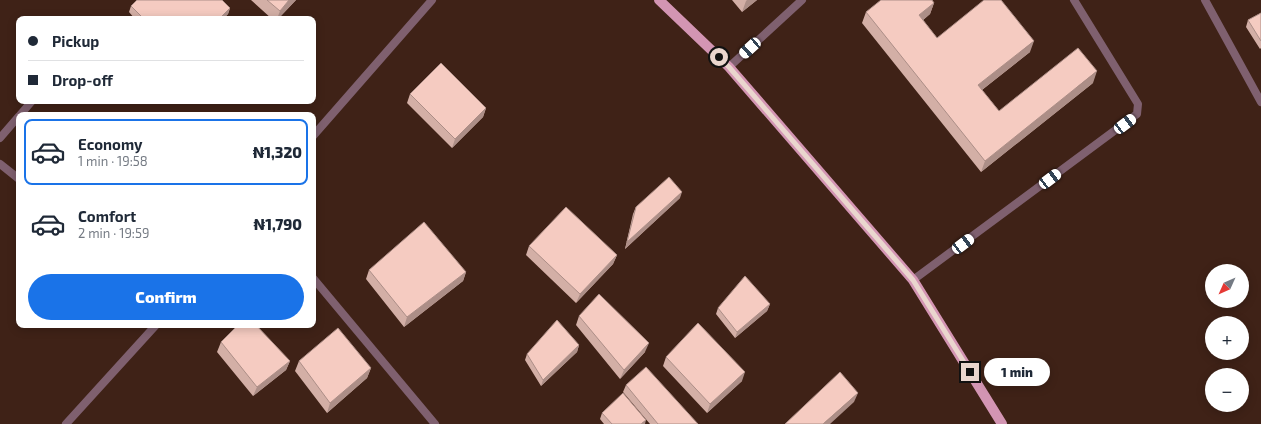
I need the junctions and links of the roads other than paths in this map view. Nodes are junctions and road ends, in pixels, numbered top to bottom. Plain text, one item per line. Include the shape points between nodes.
1 (432, 0) edge
2 (659, 0) edge
3 (802, 0) edge
4 (1074, 0) edge
5 (1205, 0) edge
6 (729, 67) junction
7 (1261, 102) edge
8 (30, 104) edge
9 (23, 112) edge
10 (16, 120) edge
11 (316, 133) edge
12 (0, 138) edge
13 (0, 164) edge
14 (16, 177) edge
15 (913, 280) junction
16 (316, 282) edge
17 (153, 328) edge
18 (69, 423) edge
19 (435, 424) edge
20 (1002, 424) edge

1 - 11 street
2 - 6 main road
3 - 6 street
4 - 15 street via 1138,104 1137,114
5 - 7 street
6 - 15 main road
8 - 9 street
10 - 12 street
13 - 14 street
15 - 20 main road
16 - 19 street
17 - 18 street

